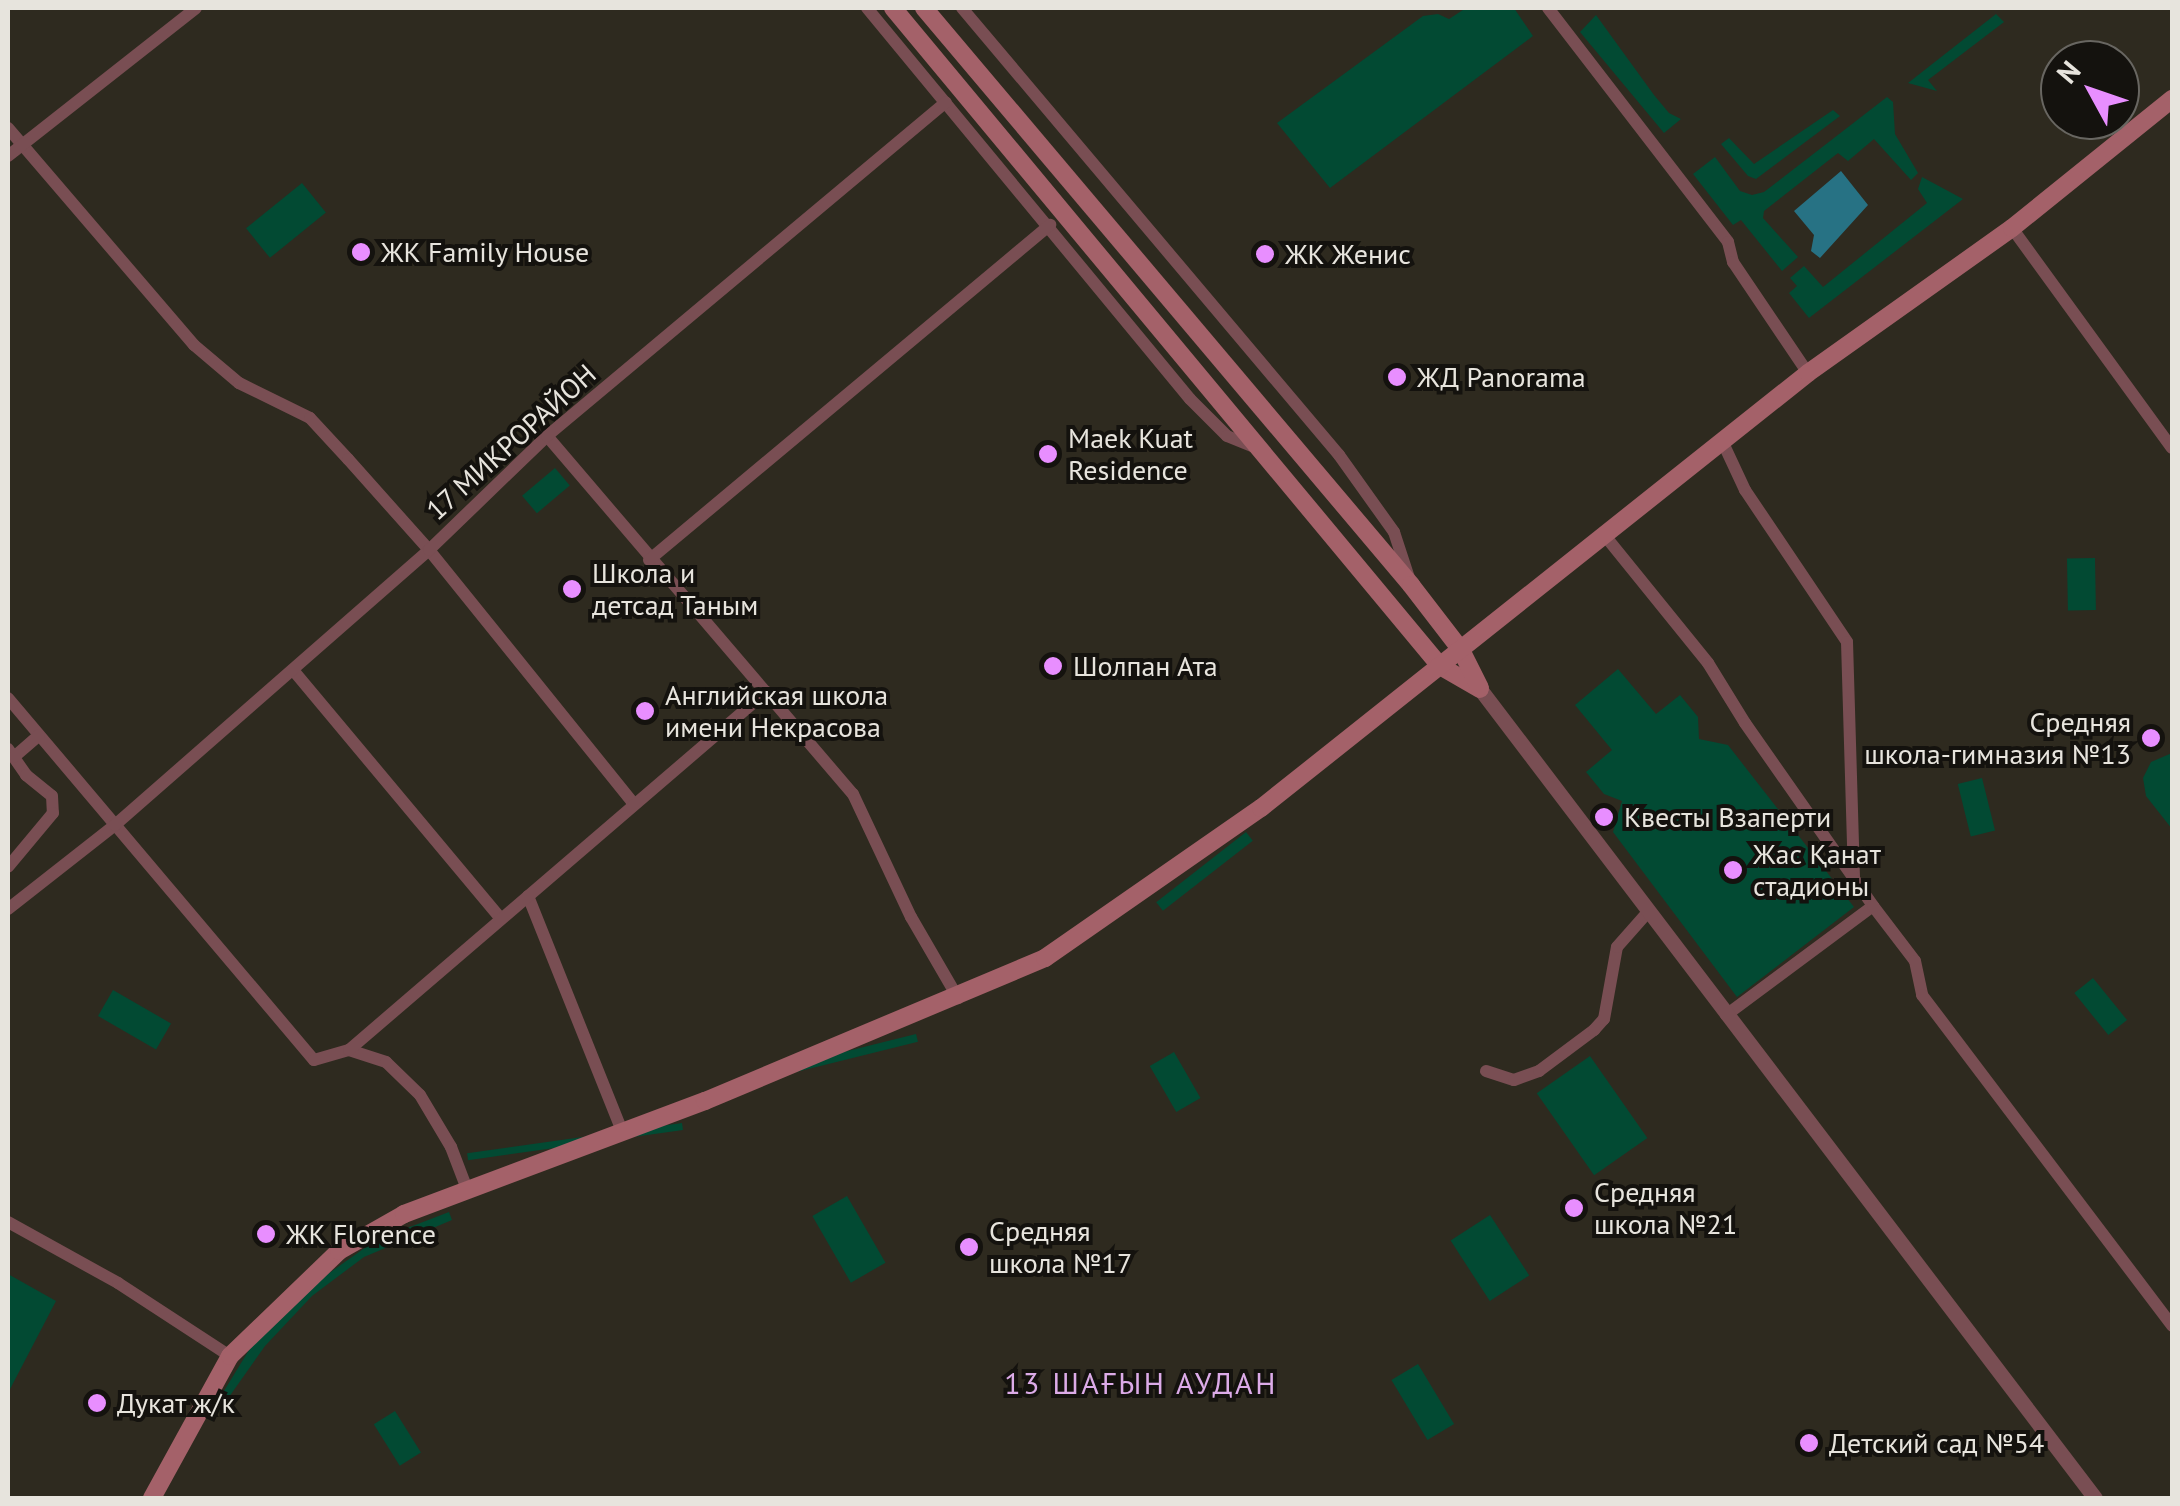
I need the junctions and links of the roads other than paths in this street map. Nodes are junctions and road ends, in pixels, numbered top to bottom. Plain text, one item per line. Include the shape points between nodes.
1 (196, 8) edge
2 (867, 8) edge
3 (893, 8) edge
4 (962, 8) edge
5 (1548, 8) edge
6 (927, 10) edge
7 (910, 28) junction
8 (2172, 99) edge
9 (946, 102) junction
10 (8, 128) edge
11 (21, 144) junction
12 (8, 156) edge
13 (1050, 225) junction
14 (2012, 228) junction
15 (1808, 373) junction
16 (547, 436) junction
17 (1724, 444) junction
18 (2172, 448) edge
19 (1262, 449) junction
20 (1606, 537) junction
21 (429, 550) junction
22 (649, 560) junction
23 (1411, 585) junction
24 (1461, 650) junction
25 (1440, 666) junction
26 (293, 670) junction
27 (1480, 689) junction
28 (766, 692) junction
29 (8, 698) edge
30 (39, 735) junction
31 (10, 753) edge
32 (634, 804) junction
33 (115, 825) junction
34 (8, 867) edge
35 (1854, 878) junction
36 (528, 896) junction
37 (1873, 906) junction
38 (8, 910) edge
39 (1648, 912) junction
40 (500, 918) junction
41 (958, 998) junction
42 (1726, 1016) junction
43 (349, 1050) junction
44 (1486, 1071) dead end
45 (623, 1133) junction
46 (466, 1189) junction
47 (8, 1222) edge
48 (2172, 1326) edge
49 (230, 1356) junction
50 (152, 1498) edge
51 (2096, 1498) edge

1 - 11 street
2 - 9 street
3 - 7 main road
4 - 23 street via 1338,456 1394,532
5 - 15 street via 1728,242 1733,262
6 - 7 main road
6 - 23 main road
7 - 19 main road
8 - 14 main road
9 - 13 street
9 - 16 street, 17 МИКРОРАЙОН
10 - 11 street
11 - 12 street
11 - 21 street via 194,345 239,383 310,418
13 - 19 street via 1190,399 1227,436
13 - 22 street
14 - 15 main road
14 - 18 street
15 - 17 main road
16 - 21 street, 17 МИКРОРАЙОН
16 - 22 street
17 - 20 main road
17 - 35 street via 1745,490 1847,642
19 - 25 main road
20 - 24 main road
20 - 35 street via 1708,663
21 - 26 street, 17 МИКРОРАЙОН
21 - 32 street
22 - 28 street
23 - 24 main road
24 - 25 main road
24 - 27 main road
25 - 27 main road
25 - 41 main road via 1158,882 1045,958
26 - 33 street, 17 МИКРОРАЙОН
26 - 40 street
27 - 39 street
28 - 32 street
28 - 41 street via 853,794
29 - 30 street
30 - 31 street
30 - 33 street
31 - 34 street via 52,796 53,813
32 - 36 street
33 - 38 street, 17 МИКРОРАЙОН
33 - 43 street via 314,1060
35 - 37 street
36 - 40 street
36 - 45 street
37 - 42 street
37 - 48 street via 1915,960 1922,995
39 - 42 street
39 - 44 street via 1617,947 1604,1019 1594,1030 1539,1072 1514,1080
40 - 43 street
41 - 45 main road
42 - 51 street
43 - 46 street via 386,1062 420,1095
45 - 46 main road
46 - 49 main road via 339,1250
47 - 49 street via 118,1282
49 - 50 main road

